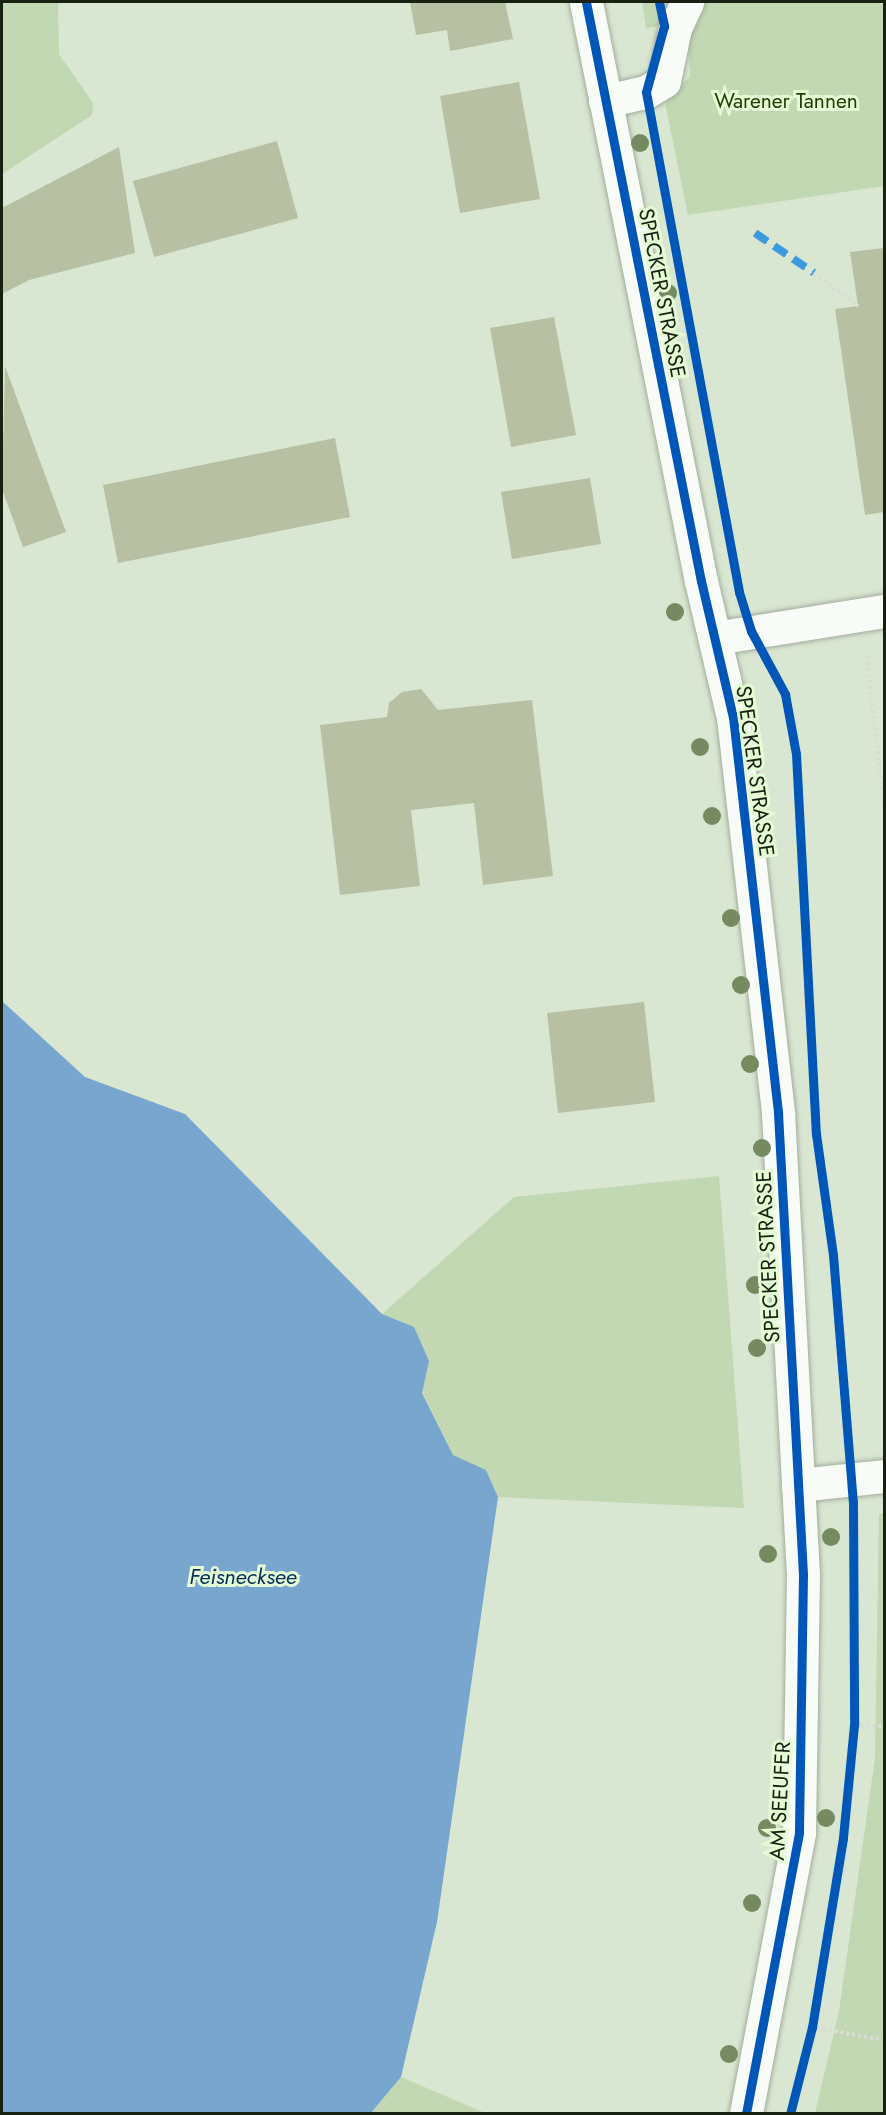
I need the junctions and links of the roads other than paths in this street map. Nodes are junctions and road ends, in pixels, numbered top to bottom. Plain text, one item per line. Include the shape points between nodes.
1 (586, 2) edge
2 (687, 2) edge
3 (605, 101) junction
4 (885, 611) edge
5 (715, 638) junction
6 (885, 1476) edge
7 (798, 1485) junction
8 (746, 2114) edge

1 - 3 street, SPECKER STRASSE
2 - 3 street via 675,28 664,81 646,92
3 - 5 street, SPECKER STRASSE
4 - 5 street
5 - 7 street, SPECKER STRASSE via 738,752 778,1113
6 - 7 street
7 - 8 street, AM SEEUFER via 803,1575 799,1833

